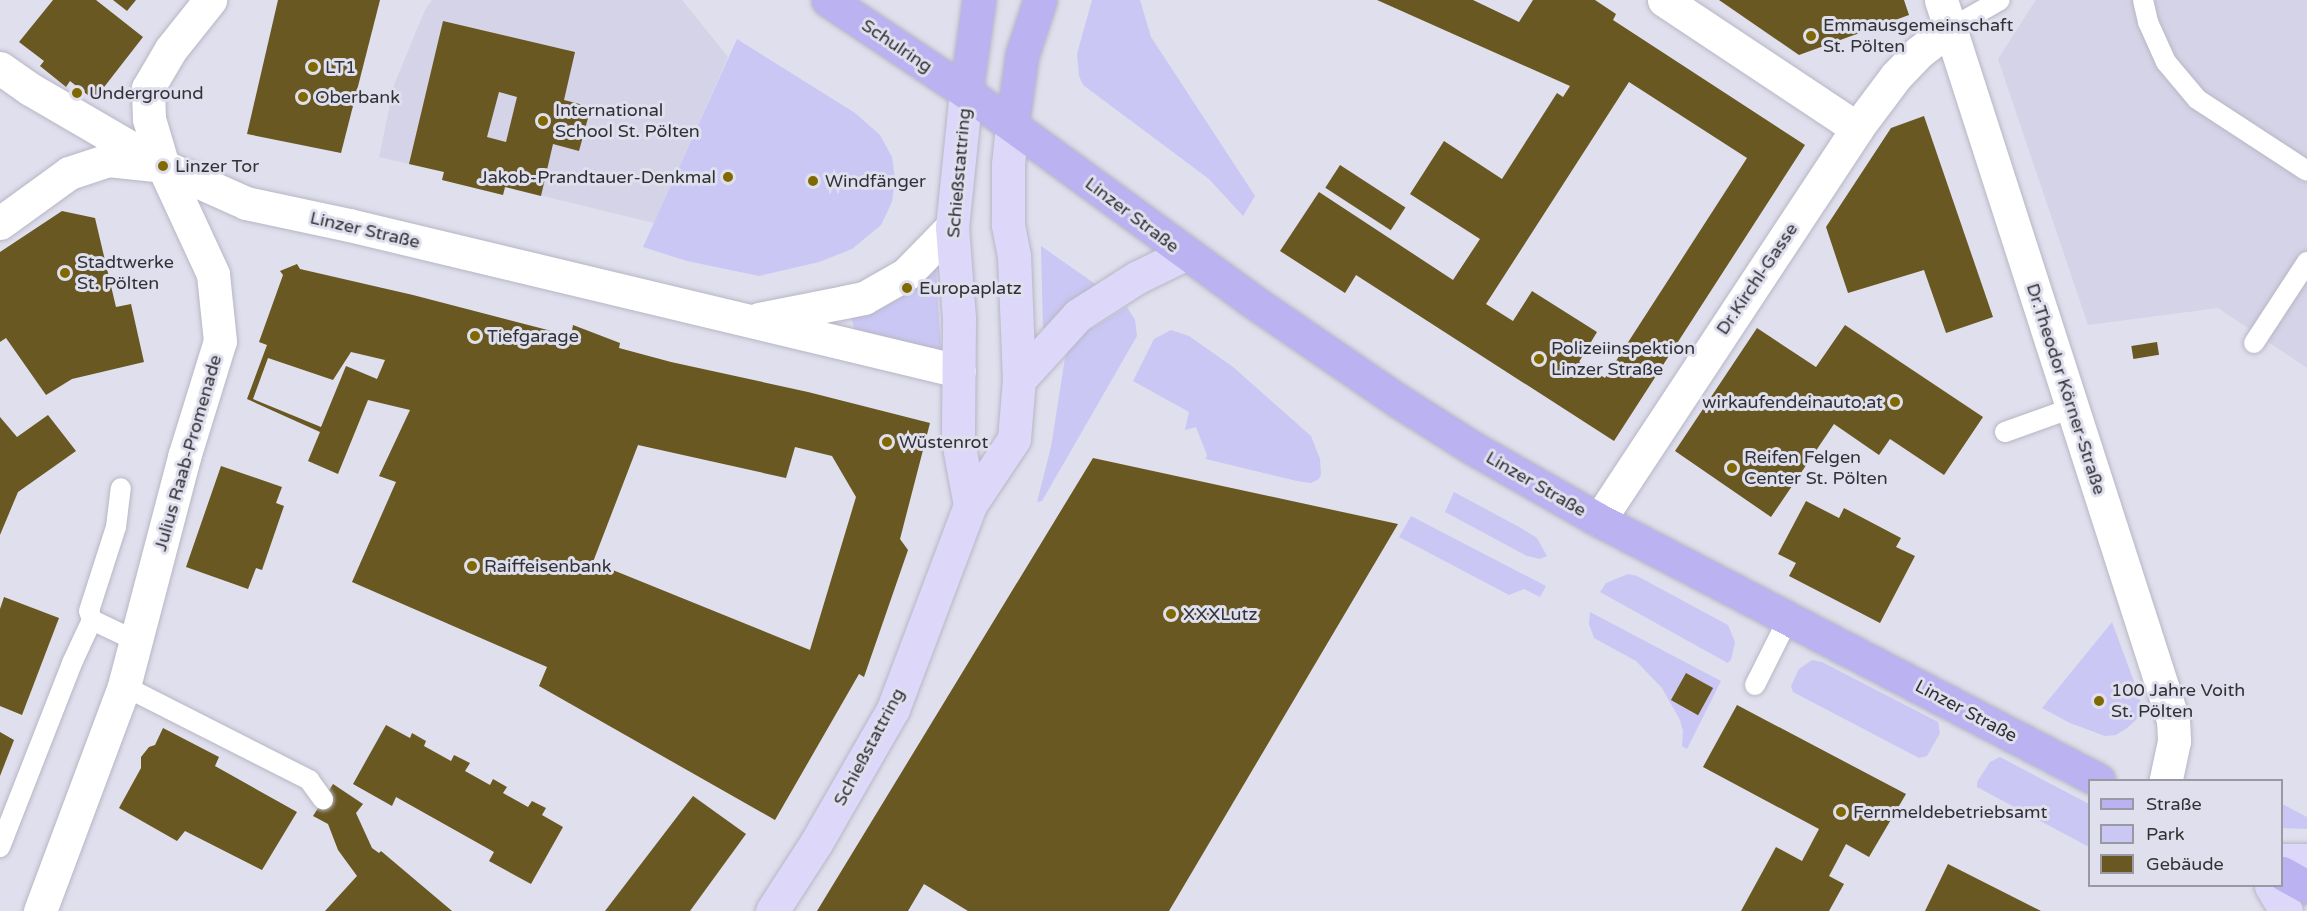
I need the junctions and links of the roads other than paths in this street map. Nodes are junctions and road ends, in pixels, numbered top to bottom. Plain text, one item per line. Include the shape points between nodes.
1 (210, 0) edge
2 (828, 0) edge
3 (979, 0) edge
4 (1040, 0) edge
5 (1664, 0) edge
6 (2000, 0) edge
7 (2144, 0) edge
8 (1946, 14) edge
9 (0, 68) edge
10 (966, 92) junction
11 (1012, 125) junction
12 (1857, 128) junction
13 (163, 166) junction
14 (2307, 171) edge
15 (0, 223) edge
16 (952, 227) junction
17 (1185, 254) junction
18 (2307, 262) edge
19 (748, 321) junction
20 (2254, 343) dead end
21 (959, 371) junction
22 (1019, 380) junction
23 (2072, 408) junction
24 (2005, 432) dead end
25 (121, 488) dead end
26 (970, 505) junction
27 (1599, 520) junction
28 (1788, 619) junction
29 (92, 620) junction
30 (136, 641) junction
31 (1755, 685) dead end
32 (124, 686) junction
33 (2096, 779) edge
34 (2166, 779) edge
35 (323, 799) dead end
36 (0, 847) edge
37 (2283, 860) edge
38 (2307, 860) edge
39 (2283, 874) edge
40 (2272, 887) edge
41 (2307, 887) edge
42 (40, 911) edge
43 (772, 911) edge
44 (2286, 911) edge

1 - 13 street, Julius Raab-Promenade via 171,49 148,88 149,119
2 - 10 main road, Schulring
3 - 10 main road
4 - 11 main road via 1022,55
5 - 12 street
6 - 8 lane
7 - 14 lane via 2148,22 2166,62 2197,99
8 - 12 street, Dr.Kirchl-Gasse
8 - 23 street, Dr.Theodor Körner-Straße
9 - 13 street
10 - 11 main road, Schulring
10 - 16 main road, Schießstattring
11 - 17 main road, Linzer Straße
11 - 22 main road, Schießstattring via 1008,224 1014,256
12 - 27 street, Dr.Kirchl-Gasse
13 - 15 street, Linzer Straße via 108,160 69,173
13 - 19 street, Linzer Straße via 246,203
13 - 30 street, Julius Raab-Promenade via 213,274 220,341 184,457
16 - 19 street, Linzer Straße via 906,274 864,298
16 - 21 main road, Schießstattring
17 - 22 main road via 1136,278 1077,315
17 - 27 main road, Linzer Straße via 1397,400
18 - 20 lane
19 - 21 street, Linzer Straße
21 - 26 main road, Schießstattring via 958,441
22 - 26 main road, Schießstattring via 1014,439
23 - 24 lane
23 - 34 street, Dr.Theodor Körner-Straße via 2173,720 2174,741
25 - 29 lane via 116,526 89,611
26 - 43 main road, Schießstattring via 893,710
27 - 28 main road, Linzer Straße
28 - 31 lane
28 - 33 main road, Linzer Straße
29 - 30 lane
29 - 36 lane
30 - 32 street, Julius Raab-Promenade
32 - 35 lane via 309,780
32 - 42 street, Julius Raab-Promenade
37 - 38 main road
39 - 41 main road
40 - 44 main road

